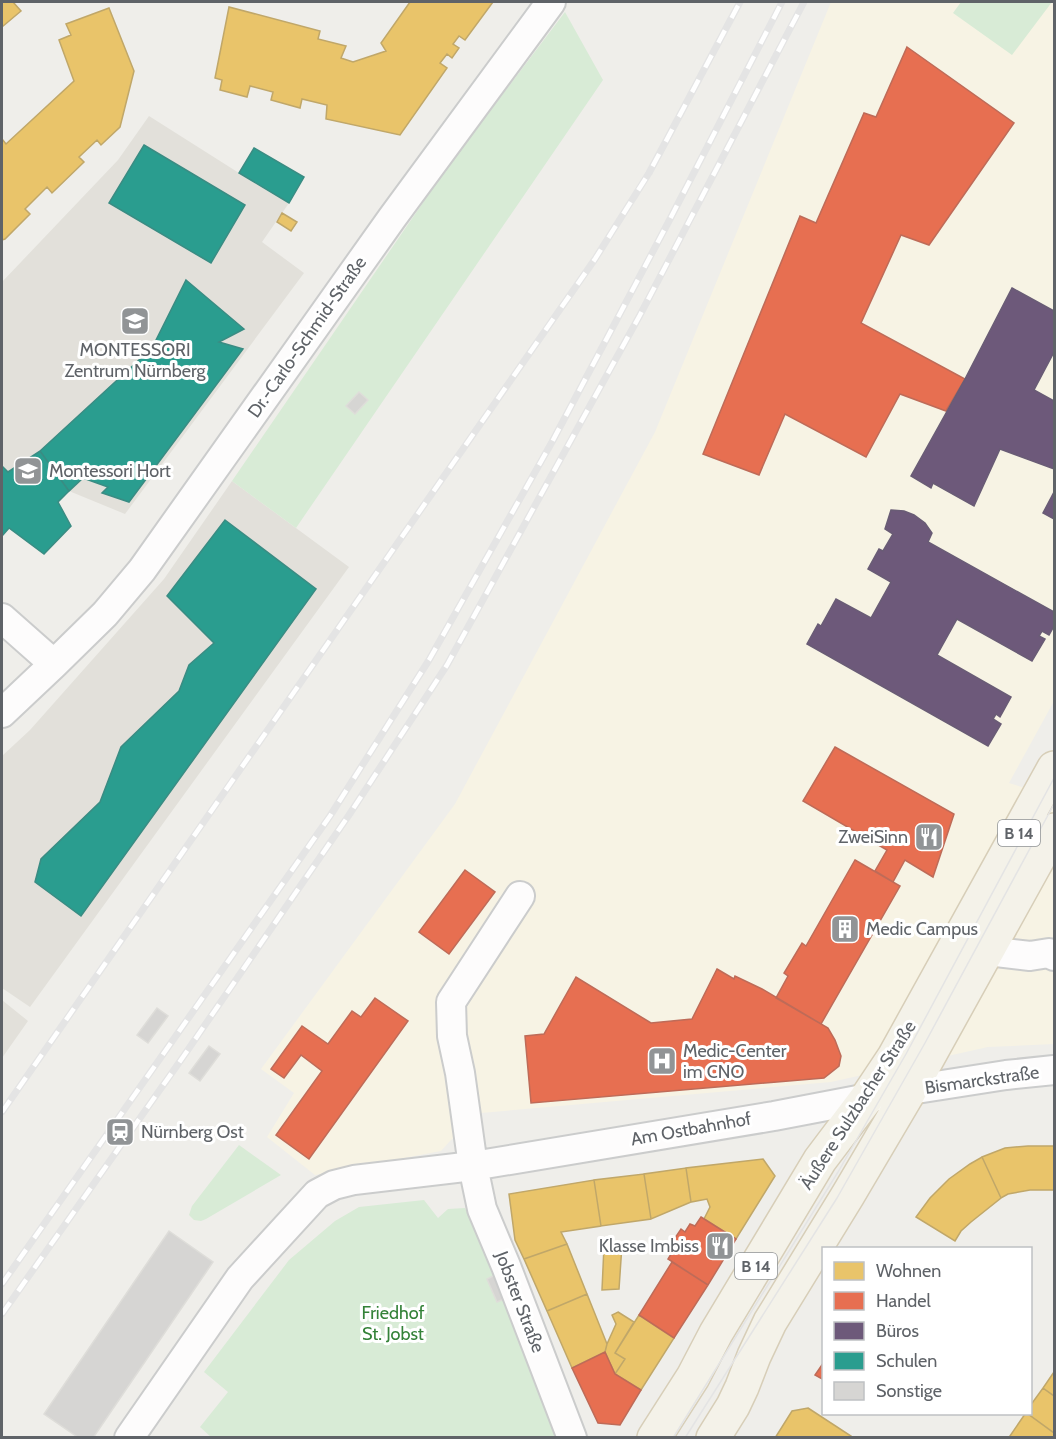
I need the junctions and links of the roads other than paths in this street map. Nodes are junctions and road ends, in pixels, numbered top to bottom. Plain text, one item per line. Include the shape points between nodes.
1 (551, 2) edge
2 (2, 618) edge
3 (54, 664) junction
4 (2, 713) edge
5 (1054, 768) edge
6 (1054, 830) edge
7 (520, 896) dead end
8 (988, 951) junction
9 (1054, 956) edge
10 (1054, 1070) edge
11 (910, 1090) junction
12 (866, 1099) junction
13 (473, 1166) junction
14 (129, 1437) edge
15 (572, 1437) edge
16 (654, 1437) edge
17 (713, 1437) edge

1 - 3 street, Dr.-Carlo-Schmid-Straße via 142,570 105,614
2 - 3 street
3 - 4 street, Dr.-Carlo-Schmid-Straße
5 - 12 main road, Äußere Sulzbacher Straße / B 14 via 894,1057
6 - 8 main road, Äußere Sulzbacher Straße / B 14
7 - 13 street via 451,1002 452,1036
8 - 9 street
8 - 11 main road, Äußere Sulzbacher Straße / B 14
10 - 11 street, Bismarckstraße
11 - 12 street, Am Ostbahnhof
11 - 17 main road, Äußere Sulzbacher Straße / B 14 via 770,1322 733,1406
12 - 13 street, Am Ostbahnhof
12 - 16 main road, Äußere Sulzbacher Straße / B 14 via 820,1160
13 - 14 street, Am Ostbahnhof via 354,1180 317,1194 240,1278
13 - 15 street, Jobster Straße via 482,1209

